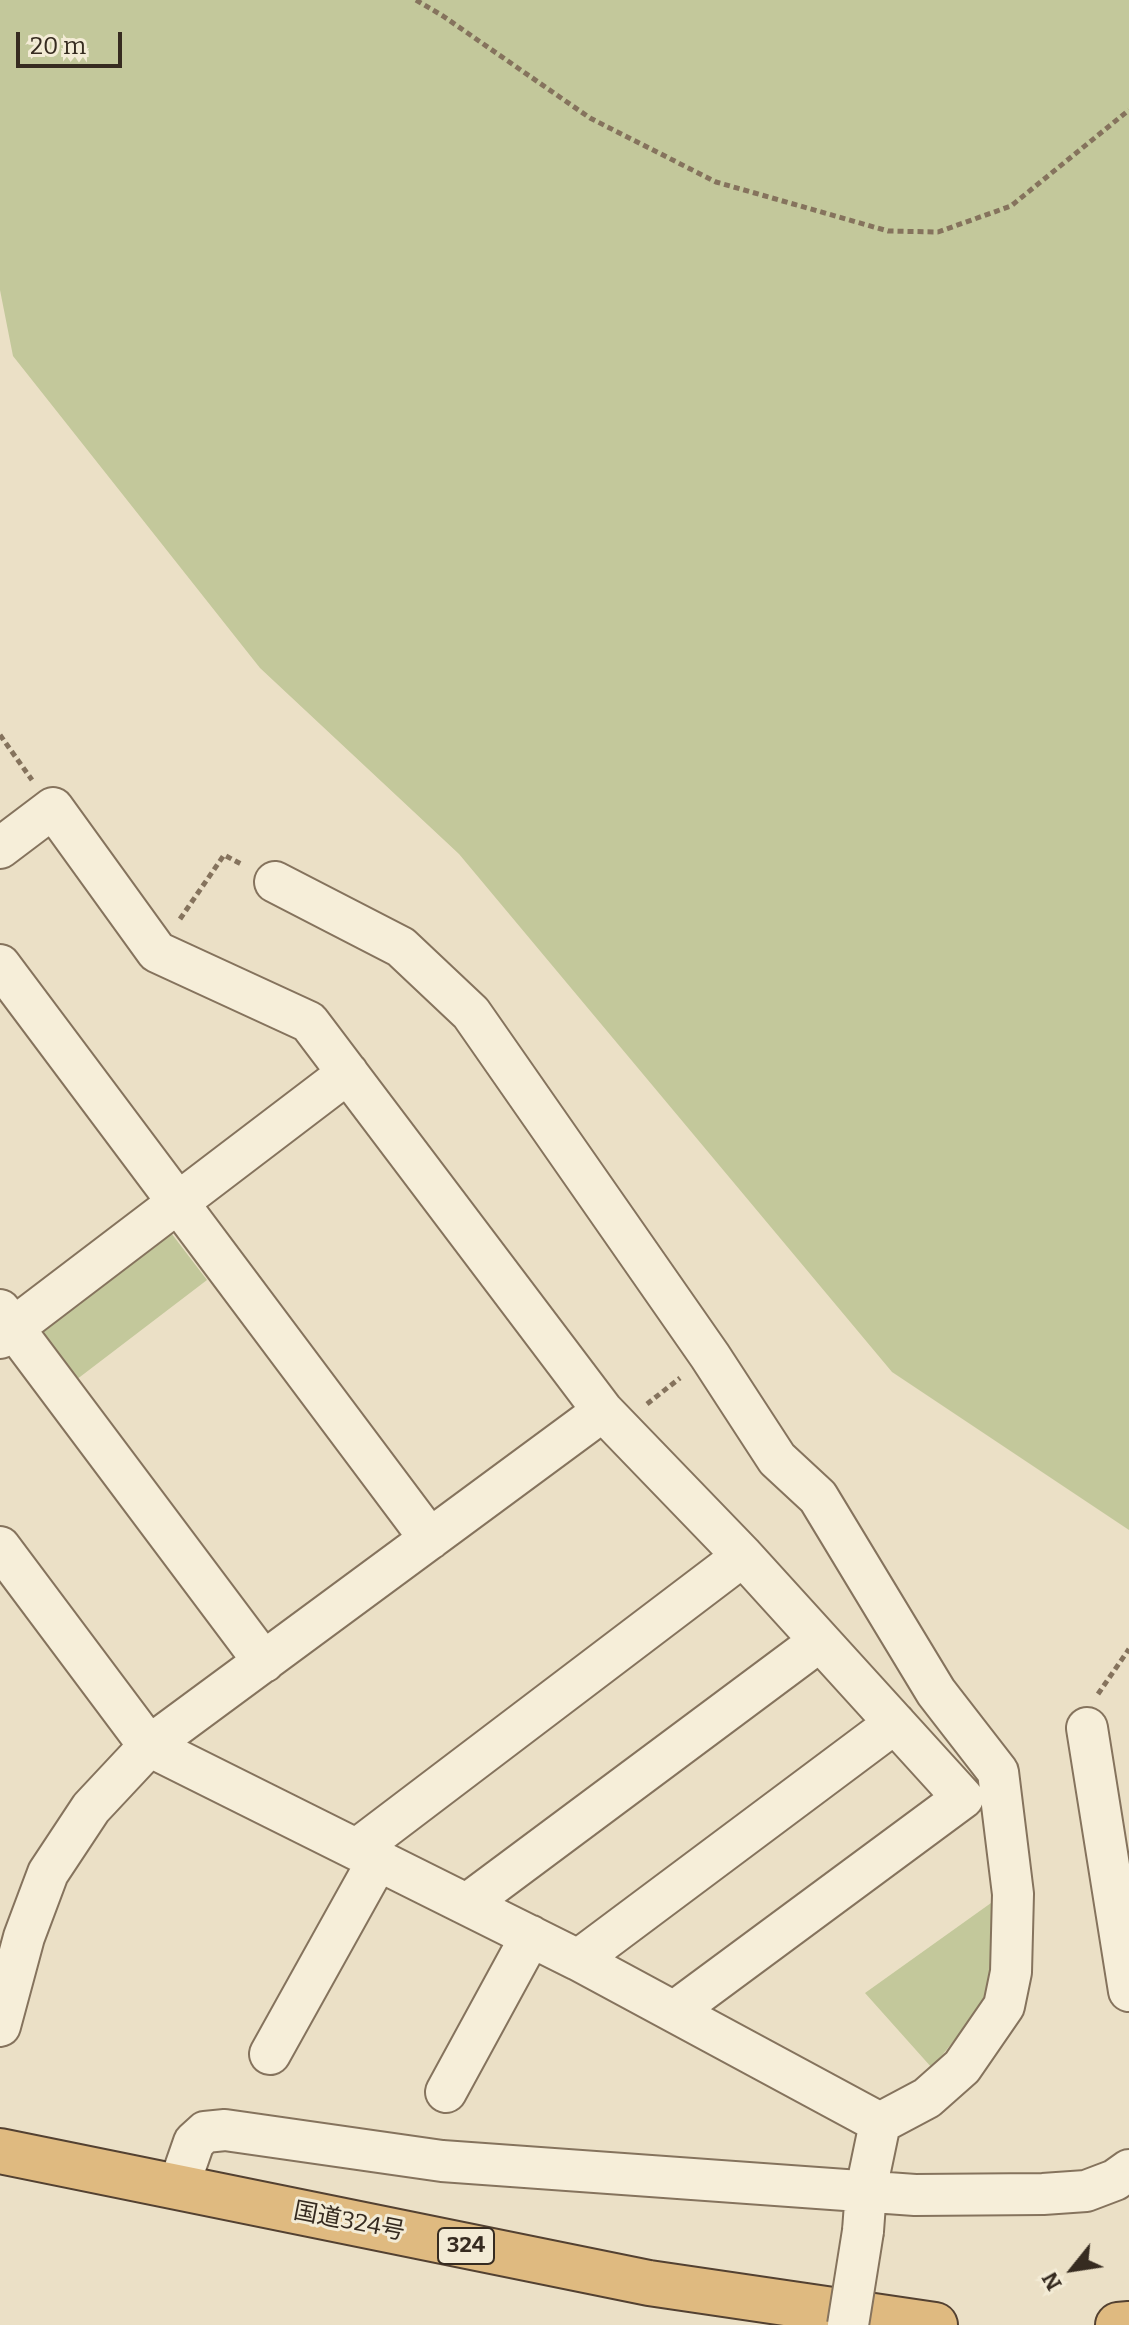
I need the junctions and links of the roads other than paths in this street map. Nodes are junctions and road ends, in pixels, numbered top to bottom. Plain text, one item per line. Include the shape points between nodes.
1 (0, 848) edge
2 (275, 882) dead end
3 (0, 965) edge
4 (348, 1073) junction
5 (178, 1203) junction
6 (5, 1326) edge
7 (610, 1419) junction
8 (430, 1539) junction
9 (0, 1547) edge
10 (743, 1556) junction
11 (820, 1641) junction
12 (264, 1662) junction
13 (895, 1723) junction
14 (1087, 1728) road end
15 (149, 1746) junction
16 (367, 1854) junction
17 (467, 1904) junction
18 (531, 1936) junction
19 (578, 1960) junction
20 (1129, 1991) edge
21 (675, 2011) junction
22 (0, 2026) edge
23 (270, 2054) dead end
24 (446, 2092) dead end
25 (880, 2123) junction
26 (0, 2151) edge
27 (1129, 2170) edge
28 (178, 2188) junction
29 (866, 2190) junction
30 (1129, 2324) edge
31 (848, 2325) edge
32 (935, 2325) edge
33 (1118, 2325) edge

1 - 4 street via 53,808 157,952 309,1022
2 - 25 street via 401,947 471,1013 777,1459 818,1497 936,1692 998,1772 1013,1894 1011,1972 1004,2006 962,2067 927,2098
3 - 5 street
4 - 5 street
4 - 7 street
5 - 6 street
5 - 8 street
6 - 12 street
7 - 8 street
7 - 10 street
8 - 12 street
9 - 15 street
10 - 11 street
10 - 16 street
11 - 13 street
11 - 17 street
12 - 15 street
13 - 19 street
13 - 21 street via 963,1798
14 - 20 street
15 - 16 street
15 - 22 street via 91,1808 48,1873
16 - 17 street
16 - 23 street
17 - 18 street
18 - 19 street
18 - 24 street
19 - 21 street
21 - 25 street
25 - 29 street
26 - 28 highway, 国道324号 / 324
27 - 29 street via 1086,2191 915,2195
28 - 29 street via 194,2142 205,2132 225,2130 442,2161
28 - 32 highway, 国道324号 / 324 via 649,2283
29 - 31 street, bridge
30 - 33 highway

